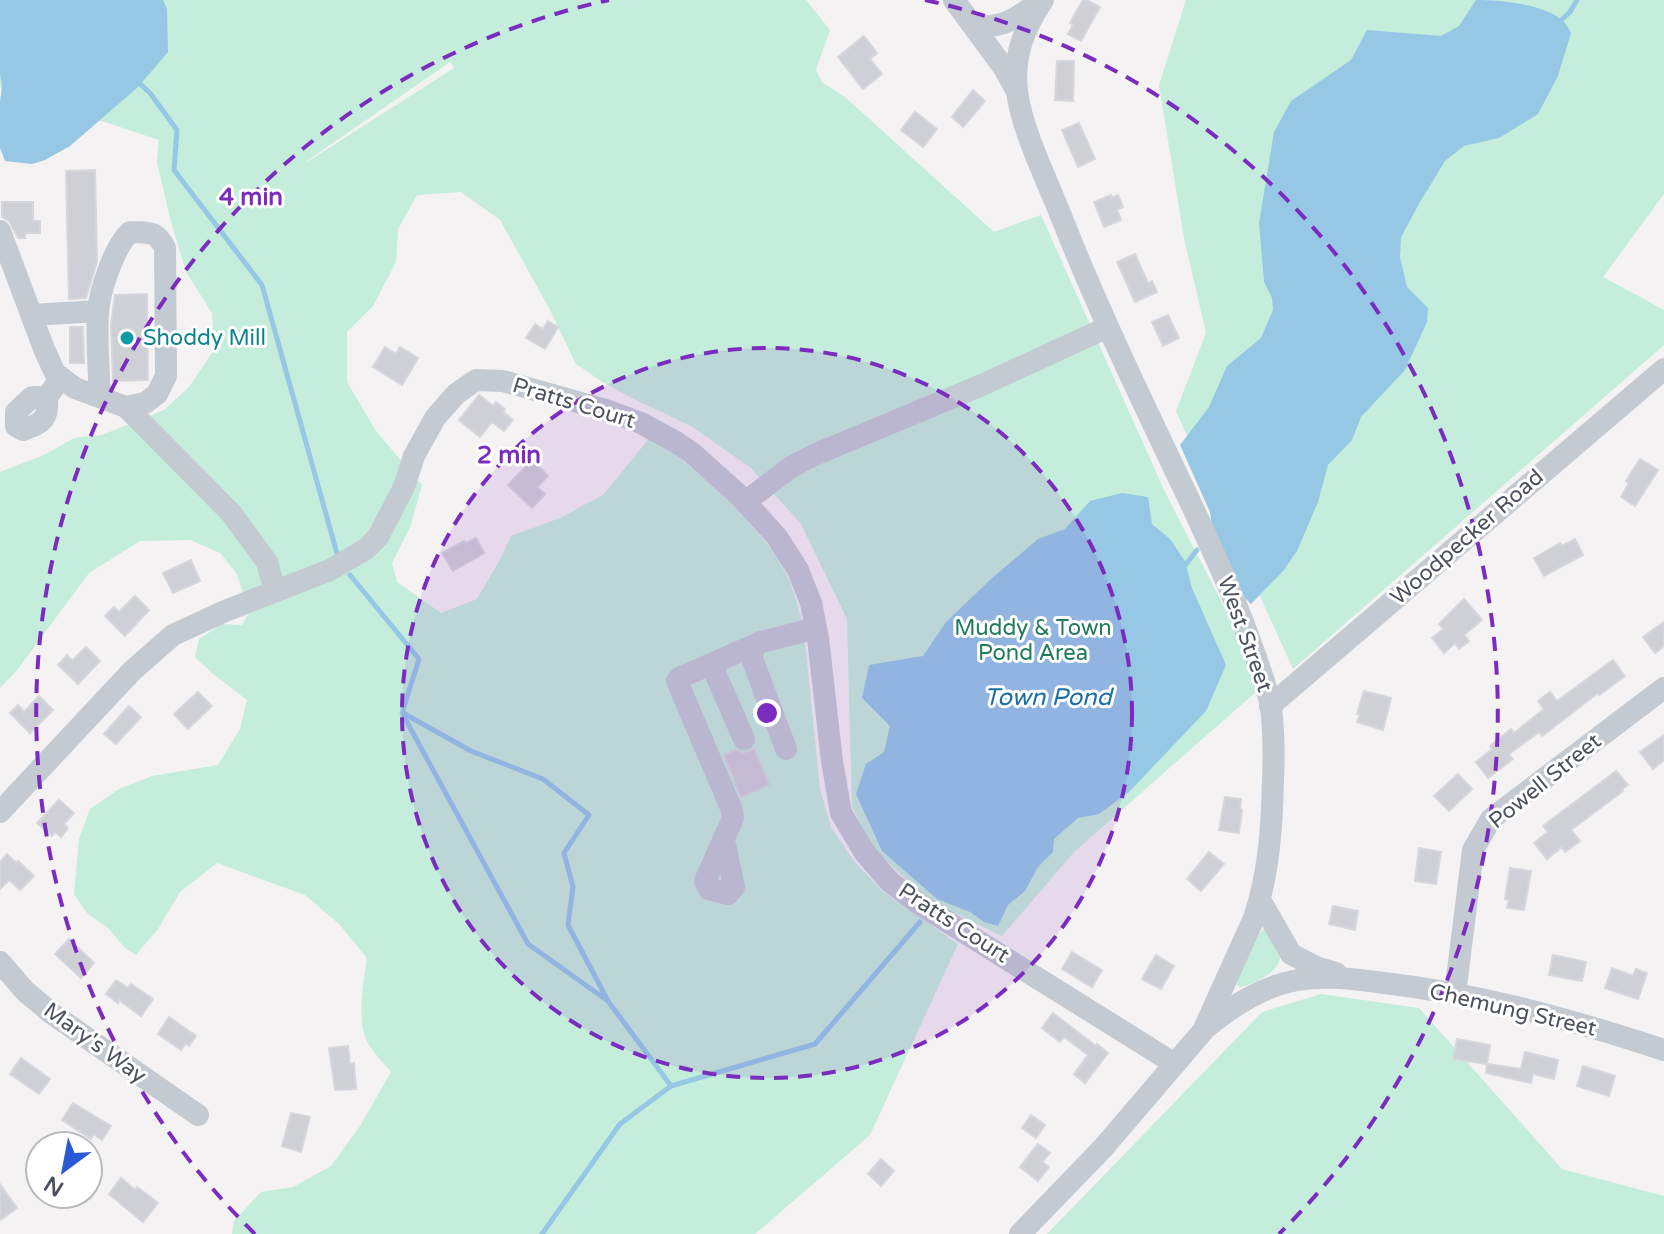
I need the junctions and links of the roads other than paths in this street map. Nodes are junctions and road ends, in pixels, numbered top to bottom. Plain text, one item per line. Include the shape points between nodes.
1 (954, 0) edge
2 (1041, 0) edge
3 (974, 26) junction
4 (1017, 93) junction
5 (0, 231) edge
6 (98, 311) junction
7 (32, 315) junction
8 (1108, 327) junction
9 (1664, 369) edge
10 (61, 378) junction
11 (47, 397) dead end
12 (100, 397) junction
13 (126, 407) junction
14 (745, 502) junction
15 (275, 591) junction
16 (816, 628) junction
17 (761, 642) junction
18 (711, 664) junction
19 (1664, 688) edge
20 (1270, 706) junction
21 (744, 739) dead end
22 (786, 749) dead end
23 (0, 812) edge
24 (724, 840) dead end
25 (1260, 900) junction
26 (0, 962) edge
27 (1360, 980) junction
28 (1455, 994) junction
29 (1203, 1031) junction
30 (1664, 1050) edge
31 (1175, 1064) junction
32 (198, 1115) dead end
33 (1020, 1234) edge

1 - 3 street
2 - 3 street, West Street via 1009,22
2 - 4 street, West Street via 1018,52
3 - 4 street
4 - 8 street, West Street via 1049,187
5 - 7 street
6 - 7 street
6 - 12 street
6 - 13 street via 124,238 130,232 160,238 165,248 166,376 157,394
7 - 10 street
8 - 14 street via 814,455
8 - 20 street, West Street via 1224,575
9 - 20 street, Woodpecker Road
10 - 11 street
10 - 12 street
12 - 13 street
13 - 15 street via 231,513 267,562
14 - 15 street, Pratts Court via 692,453 641,423 503,381 476,380 435,418 378,537 330,570
14 - 16 street, Pratts Court via 798,570
15 - 23 street, Pratts Court via 173,635 132,671
16 - 17 street
16 - 31 street, Pratts Court via 841,813 865,853 890,882 922,906
17 - 18 street
17 - 22 street via 752,657
18 - 21 street
18 - 24 street via 677,681 731,808 733,818
19 - 28 street, Powell Street via 1484,828 1473,850
20 - 25 street, West Street via 1272,815
25 - 27 street, Chemung Street via 1291,954
25 - 29 street, West Street
26 - 32 street, Mary's Way via 51,1013
27 - 28 street, Chemung Street
27 - 29 street, Chemung Street via 1284,983 1248,998
28 - 30 street, Chemung Street
29 - 31 street, West Street
31 - 33 street, West Street

